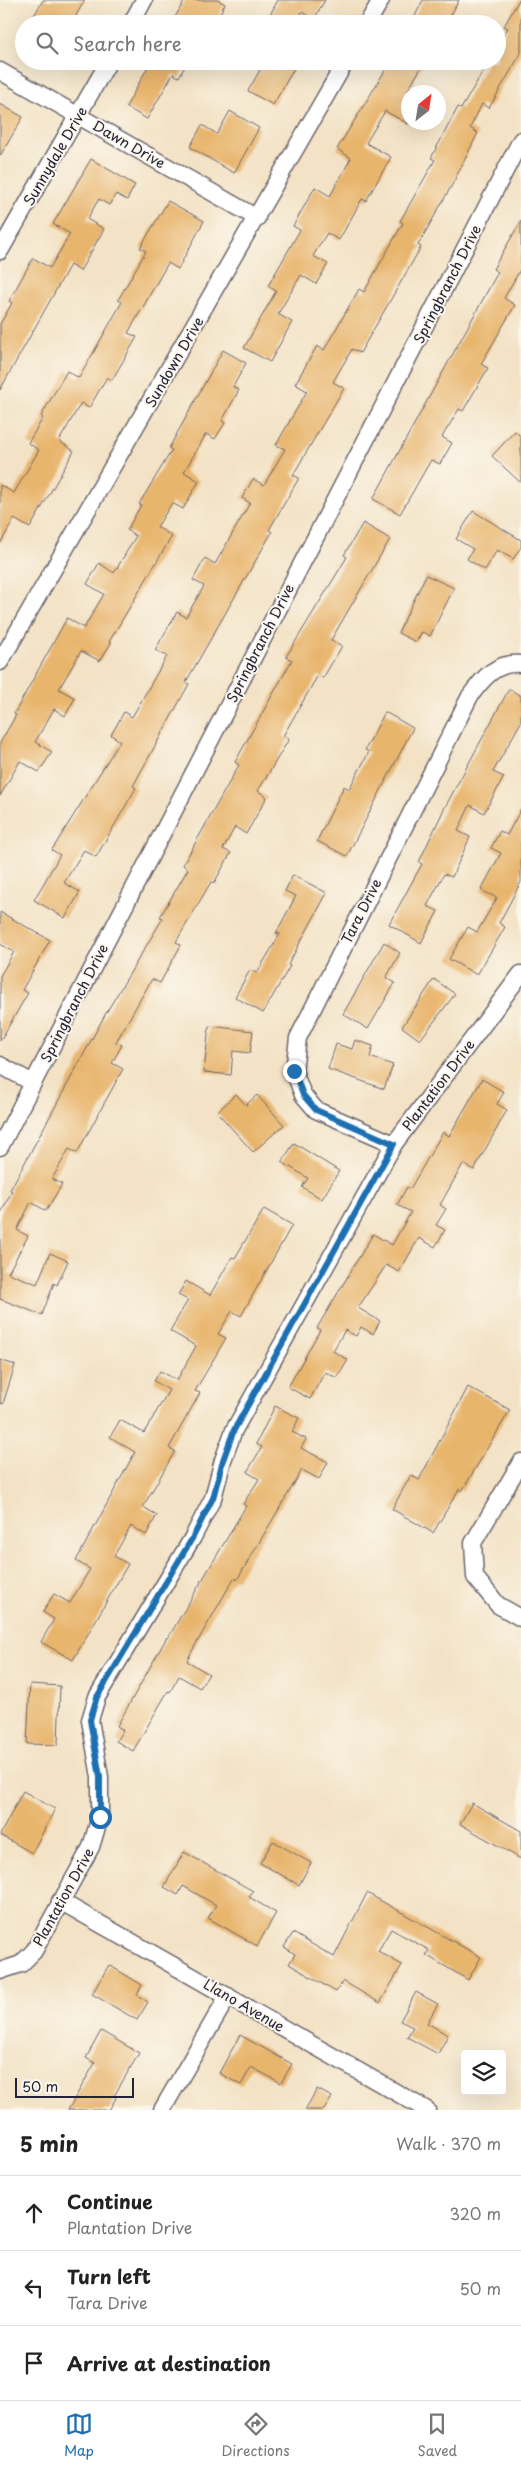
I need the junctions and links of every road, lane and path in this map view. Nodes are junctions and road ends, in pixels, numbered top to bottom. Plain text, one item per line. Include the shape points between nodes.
1 (144, 0) edge
2 (381, 0) edge
3 (136, 15) edge
4 (372, 15) edge
5 (0, 70) edge
6 (104, 70) edge
7 (341, 70) edge
8 (79, 115) junction
9 (521, 140) edge
10 (257, 218) junction
11 (0, 252) edge
12 (0, 662) edge
13 (521, 664) edge
14 (521, 974) edge
15 (0, 1065) edge
16 (33, 1083) junction
17 (394, 1144) junction
18 (0, 1147) edge
19 (521, 1462) edge
20 (521, 1618) edge
21 (60, 1901) junction
22 (4, 1970) edge
23 (228, 1996) junction
24 (162, 2110) edge
25 (427, 2110) edge

1 - 3 street
2 - 4 street
5 - 8 street, Dawn Drive
6 - 8 street, Sunnydale Drive
7 - 10 street, Sundown Drive
8 - 10 street, Dawn Drive
8 - 11 street, Sunnydale Drive
9 - 16 street, Springbranch Drive
10 - 12 street, Sundown Drive
13 - 17 street, Tara Drive via 504,666 486,674 470,696 298,1038 294,1071 303,1095 316,1110
14 - 17 street, Plantation Drive
15 - 16 street
16 - 18 street, Springbranch Drive
17 - 21 street, Plantation Drive via 234,1430 213,1498 193,1537 97,1697 90,1720 100,1777 100,1817 91,1847
19 - 20 street via 474,1543 476,1577 498,1606
21 - 22 street, Plantation Drive via 34,1951 21,1964
21 - 23 street, Llano Avenue
23 - 24 street
23 - 25 street, Llano Avenue

